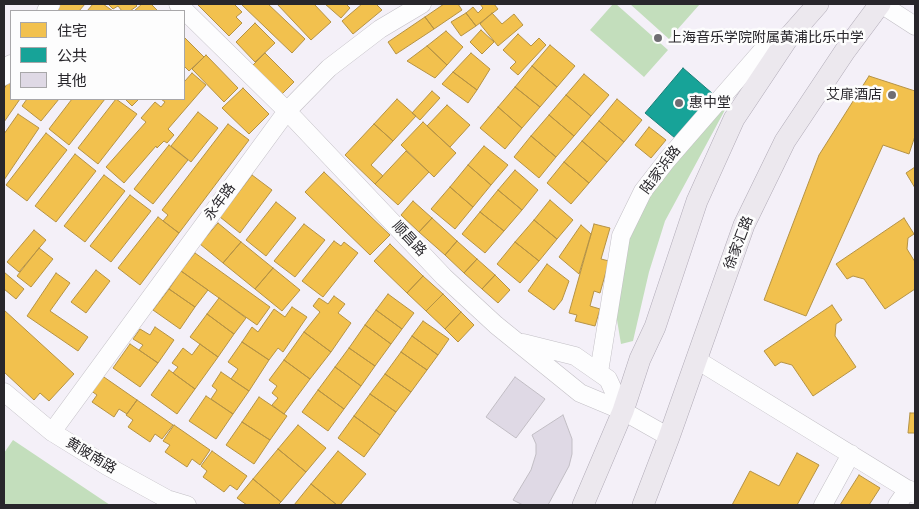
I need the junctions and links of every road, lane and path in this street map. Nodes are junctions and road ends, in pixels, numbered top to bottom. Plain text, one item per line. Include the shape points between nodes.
1 (422, 4) edge
2 (818, 4) edge
3 (881, 4) edge
4 (185, 11) edge
5 (915, 26) edge
6 (788, 38) junction
7 (287, 111) junction
8 (518, 342) junction
9 (697, 360) junction
10 (599, 372) junction
11 (4, 392) edge
12 (623, 411) junction
13 (52, 432) junction
14 (669, 437) junction
15 (851, 454) junction
16 (911, 492) edge
17 (165, 502) edge
18 (187, 505) edge
19 (583, 505) edge
20 (643, 505) edge
21 (822, 505) edge
22 (897, 505) edge

1 - 7 street, 永年路 via 380,29 329,68
2 - 6 main road
3 - 5 street
3 - 9 main road, 徐家汇路 via 845,51 785,141 744,225
4 - 7 street, 顺昌路
6 - 10 street, 陆家浜路 via 761,52 643,191 621,236
6 - 12 main road via 734,119 697,201
7 - 8 street, 顺昌路 via 444,277
7 - 13 street, 永年路
8 - 10 street via 575,356
8 - 12 street, 顺昌路 via 580,393
9 - 14 main road, 徐家汇路
9 - 15 street
10 - 12 street via 608,378
11 - 13 street, 黄陂南路
12 - 14 street, 顺昌路
12 - 19 main road
13 - 17 street, 黄陂南路
14 - 20 main road, 徐家汇路
15 - 16 street
15 - 21 street
16 - 22 street
17 - 18 street, 黄陂南路

